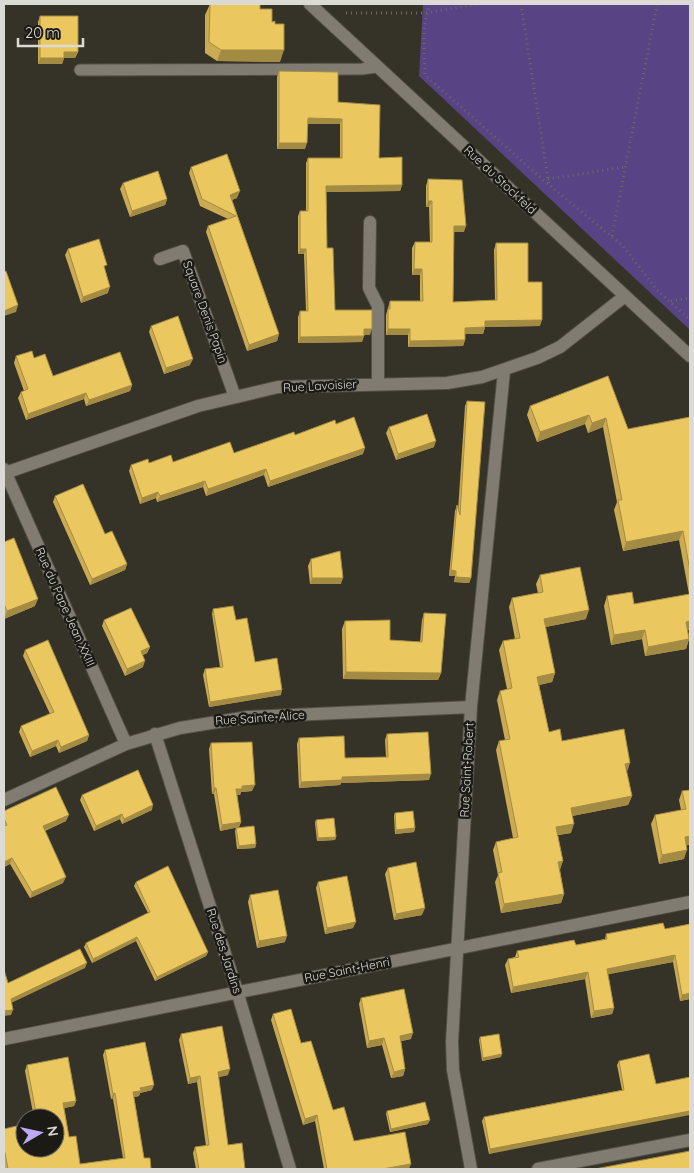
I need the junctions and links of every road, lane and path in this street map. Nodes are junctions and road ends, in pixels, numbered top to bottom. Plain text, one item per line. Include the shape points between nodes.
1 (310, 4) edge
2 (431, 4) edge
3 (477, 4) edge
4 (521, 4) edge
5 (656, 4) edge
6 (320, 13) junction
7 (426, 13) junction
8 (377, 67) junction
9 (80, 70) dead end
10 (625, 167) junction
11 (548, 179) junction
12 (549, 186) junction
13 (370, 222) dead end
14 (612, 237) junction
15 (160, 259) dead end
16 (625, 296) junction
17 (690, 298) edge
18 (670, 302) junction
19 (690, 320) edge
20 (690, 356) edge
21 (504, 371) junction
22 (378, 383) junction
23 (235, 396) junction
24 (5, 471) edge
25 (471, 706) junction
26 (155, 734) junction
27 (126, 744) junction
28 (4, 800) edge
29 (690, 902) edge
30 (456, 949) junction
31 (237, 991) junction
32 (4, 1039) edge
33 (690, 1140) edge
34 (290, 1169) edge
35 (471, 1169) edge
36 (538, 1169) edge

1 - 6 street, Rue du Stockfeld
2 - 7 path
3 - 7 path
4 - 11 path
5 - 10 path
6 - 7 path
6 - 8 street, Rue du Stockfeld
7 - 12 path via 425,76
8 - 9 lane
8 - 16 street, Rue du Stockfeld
10 - 11 path
10 - 14 path
11 - 12 path
12 - 14 path
13 - 22 street via 369,288 378,306
14 - 18 path
15 - 23 street, Square Denis Papin via 183,251
16 - 20 street, Rue du Stockfeld
16 - 21 street, Rue Lavoisier via 560,347
17 - 18 path
18 - 19 path
21 - 22 street, Rue Lavoisier via 447,383
21 - 25 street, Rue Saint-Robert
22 - 23 street, Rue Lavoisier via 296,386
23 - 24 street, Rue Lavoisier
24 - 27 street, Rue du Pape Jean XXIII
25 - 26 street, Rue Sainte-Alice via 248,717
25 - 30 street, Rue Saint-Robert
26 - 27 street, Rue Sainte-Alice
26 - 31 street, Rue des Jardins
27 - 28 street, Rue Sainte-Alice
29 - 30 street, Rue Saint-Henri
30 - 31 street, Rue Saint-Henri
30 - 35 street, Rue Saint-Robert via 453,1070
31 - 32 street, Rue Saint-Henri
31 - 34 street, Rue des Jardins
33 - 36 street

